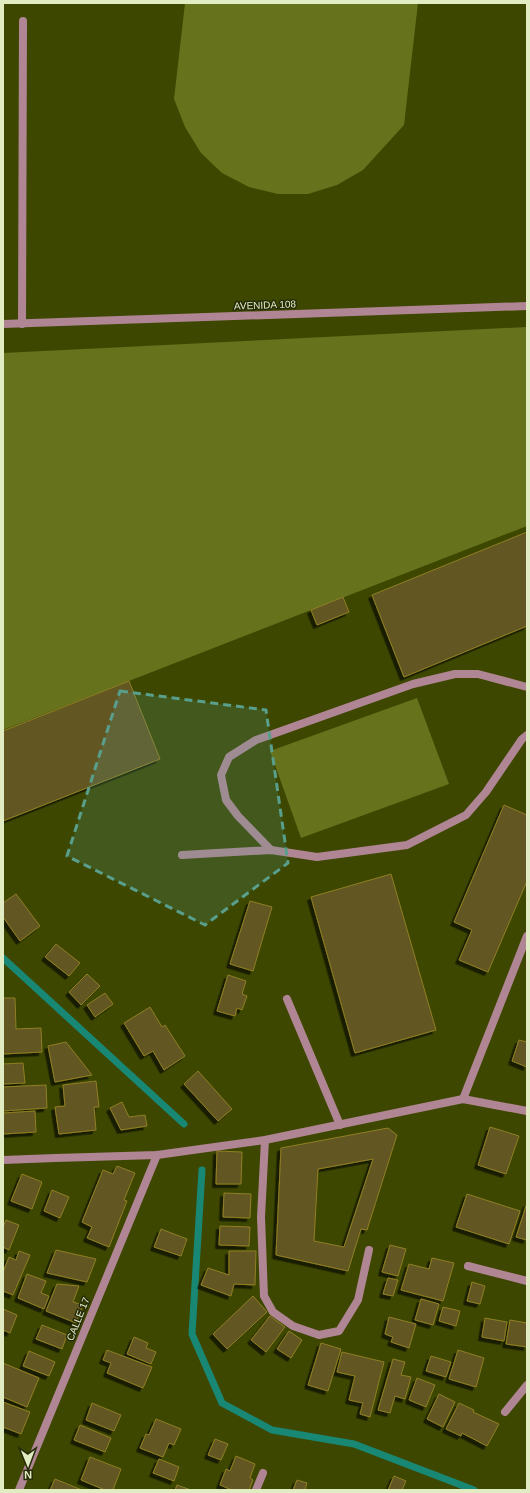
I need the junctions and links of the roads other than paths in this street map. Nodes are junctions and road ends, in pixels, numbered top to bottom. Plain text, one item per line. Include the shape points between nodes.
1 (23, 21) dead end
2 (527, 306) edge
3 (3, 324) edge
4 (22, 324) junction
5 (527, 687) edge
6 (527, 735) edge
7 (271, 850) junction
8 (182, 855) dead end
9 (527, 936) edge
10 (287, 999) dead end
11 (463, 1099) junction
12 (527, 1111) edge
13 (340, 1125) junction
14 (265, 1140) junction
15 (157, 1156) junction
16 (3, 1160) edge
17 (369, 1250) dead end
18 (468, 1266) dead end
19 (527, 1281) edge
20 (527, 1384) edge
21 (505, 1412) dead end
22 (263, 1473) dead end
23 (19, 1490) edge
24 (256, 1490) edge

1 - 4 street
2 - 4 street, AVENIDA 108
3 - 4 street, AVENIDA 108
5 - 7 street via 478,674 455,674 413,684 256,740 229,757 221,775 226,800
6 - 7 street via 466,815 407,845 316,857
7 - 8 street
9 - 11 street
10 - 13 street
11 - 12 street
11 - 13 street
13 - 14 street
14 - 15 street
14 - 17 street via 261,1217 264,1296 273,1312 293,1326 319,1335 339,1331 358,1300
15 - 16 street
15 - 23 street, CALLE 17
18 - 19 street
20 - 21 street
22 - 24 street

